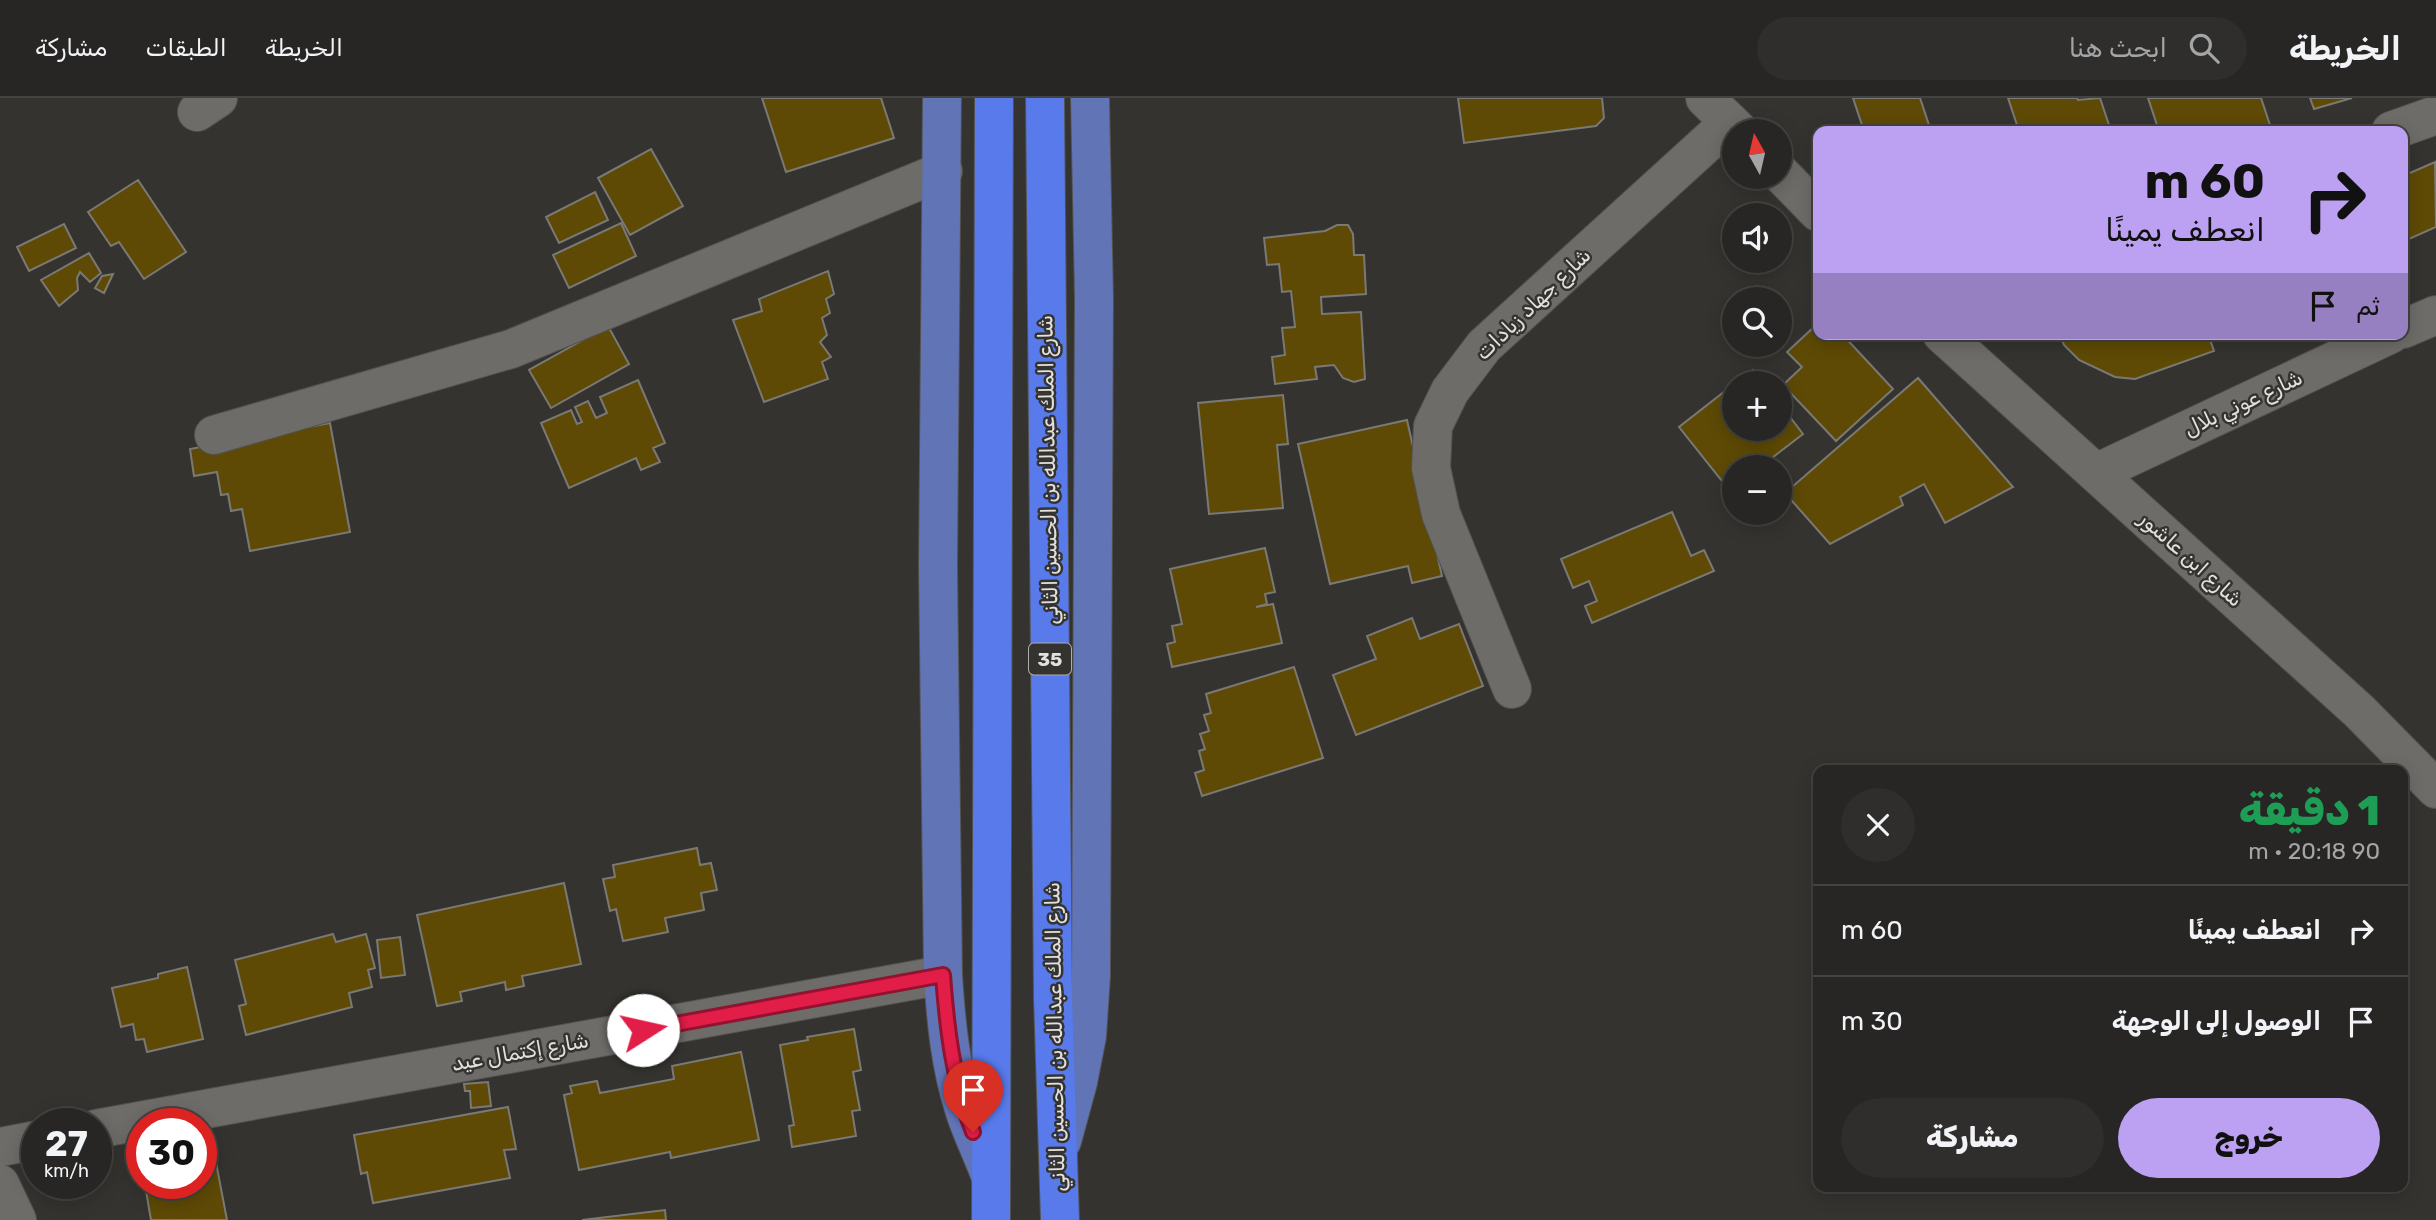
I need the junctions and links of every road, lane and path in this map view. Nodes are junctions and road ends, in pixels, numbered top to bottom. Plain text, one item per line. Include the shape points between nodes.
1 (995, 98) edge
2 (1045, 98) edge
3 (1090, 98) edge
4 (941, 101) edge
5 (2436, 115) edge
6 (1725, 117) edge
7 (2405, 126) edge
8 (943, 171) junction
9 (1792, 185) edge
10 (1813, 207) edge
11 (2436, 315) edge
12 (2408, 327) edge
13 (1949, 340) edge
14 (2378, 340) edge
15 (214, 435) dead end
16 (2096, 473) junction
17 (1512, 689) dead end
18 (2436, 789) edge
19 (943, 975) junction
20 (112, 1126) edge
21 (21, 1143) edge
22 (0, 1147) edge
23 (1058, 1157) junction
24 (990, 1175) junction
25 (0, 1184) edge
26 (17, 1220) edge
27 (991, 1220) edge
28 (1059, 1220) edge

1 - 24 highway
2 - 23 highway, شارع الملك عبدالله بن الحسين الثاني / 35
3 - 23 main road via 1094,298 1091,976 1087,1036
4 - 8 main road
5 - 7 street
6 - 17 street, شارع جهاد زيادات via 1484,346 1450,391 1433,426 1431,468 1441,514
8 - 15 street via 511,349
8 - 19 main road via 938,567
9 - 10 street
11 - 12 street
13 - 16 street, شارع ابن عاشور
14 - 16 street, شارع عوني بلال
16 - 18 street, شارع ابن عاشور via 2358,711
19 - 20 street, شارع إكتمال عيد
19 - 24 main road via 954,1070
21 - 22 street
23 - 28 highway, شارع الملك عبدالله بن الحسين الثاني / 35
24 - 27 highway
25 - 26 street

